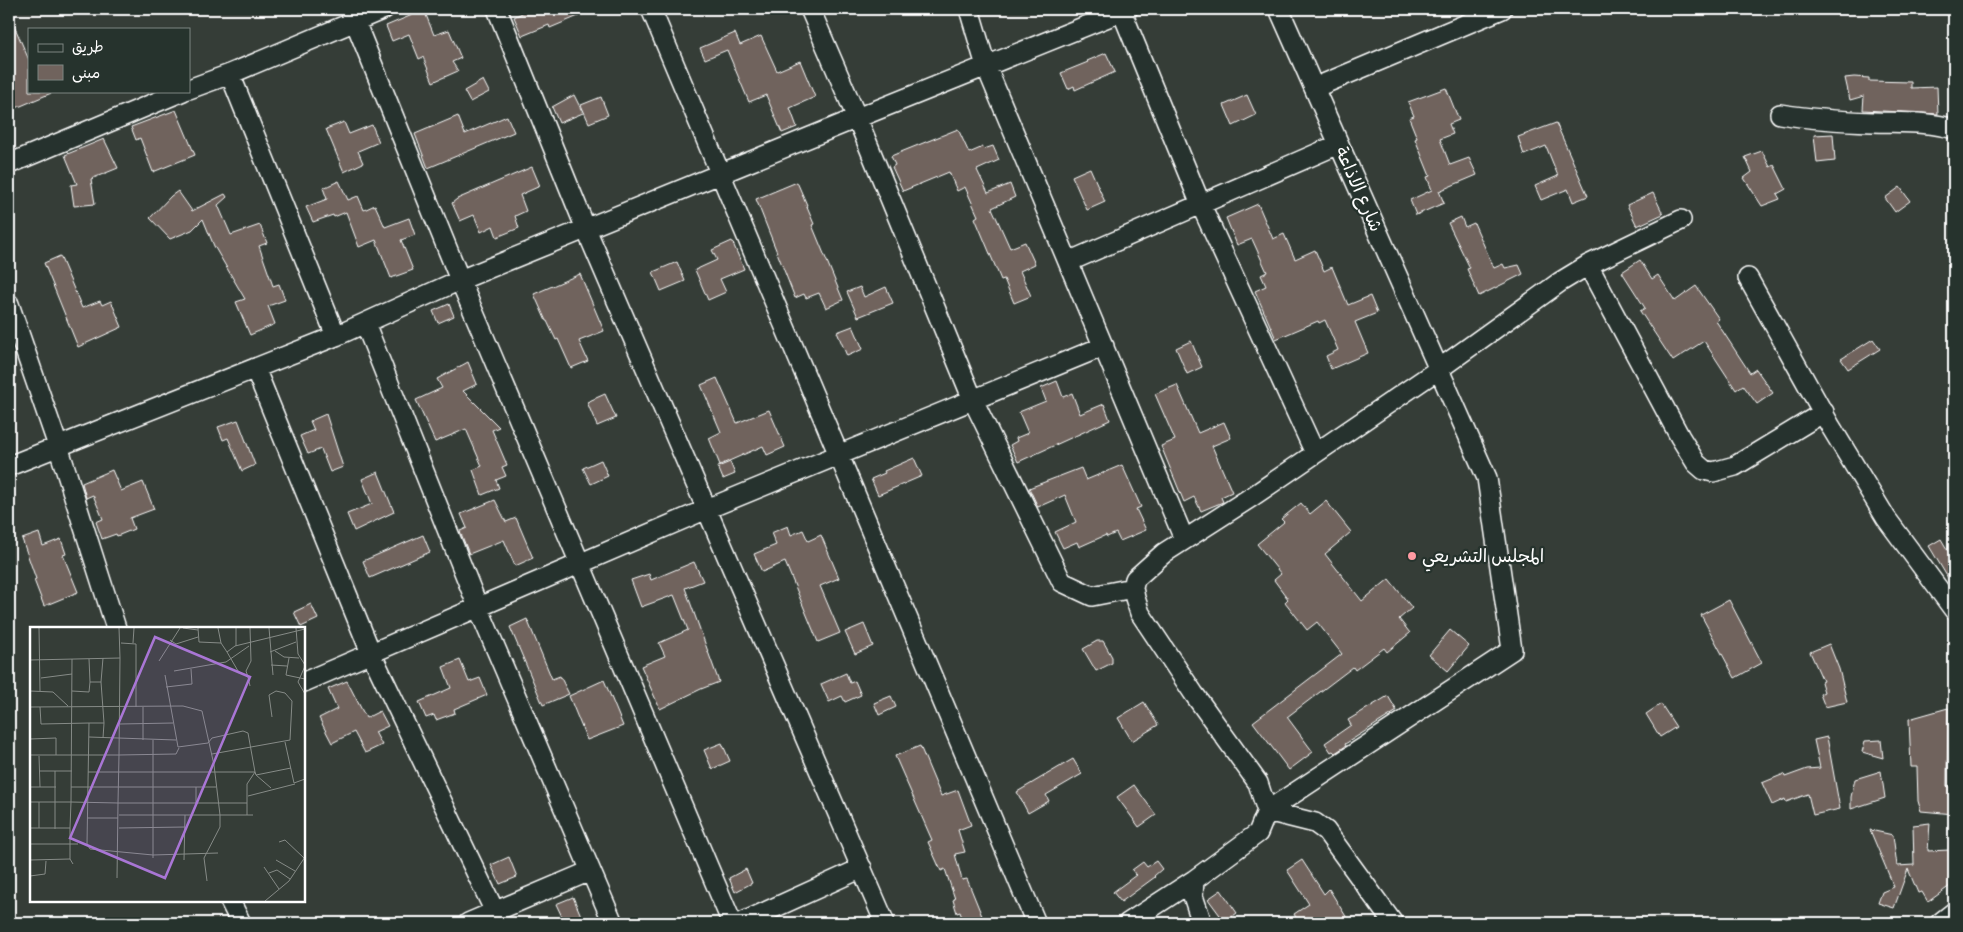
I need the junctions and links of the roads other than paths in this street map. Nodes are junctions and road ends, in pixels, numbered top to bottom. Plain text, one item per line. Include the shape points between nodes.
1 (384, 9) edge
2 (497, 9) edge
3 (651, 9) edge
4 (810, 9) edge
5 (969, 9) edge
6 (1279, 9) edge
7 (1502, 9) edge
8 (1125, 10) edge
9 (353, 15) edge
10 (986, 66) junction
11 (230, 74) junction
12 (1314, 88) junction
13 (190, 89) edge
14 (181, 92) edge
15 (1780, 114) dead end
16 (856, 118) junction
17 (1954, 129) edge
18 (1339, 144) junction
19 (9, 164) edge
20 (720, 173) junction
21 (1201, 205) junction
22 (1681, 220) dead end
23 (586, 229) junction
24 (1068, 262) junction
25 (1588, 265) junction
26 (1748, 278) dead end
27 (460, 280) junction
28 (9, 304) edge
29 (365, 323) junction
30 (336, 336) junction
31 (1104, 346) junction
32 (255, 368) junction
33 (1439, 369) junction
34 (973, 400) junction
35 (1824, 412) junction
36 (58, 446) junction
37 (1315, 453) junction
38 (838, 456) junction
39 (9, 466) edge
40 (707, 509) junction
41 (1184, 539) junction
42 (580, 564) junction
43 (1134, 588) junction
44 (478, 607) junction
45 (1954, 610) edge
46 (116, 627) edge
47 (372, 653) junction
48 (305, 682) edge
49 (1267, 811) junction
50 (862, 868) junction
51 (590, 871) junction
52 (1194, 880) junction
53 (230, 902) edge
54 (495, 912) junction
55 (1954, 912) edge
56 (241, 923) edge
57 (468, 923) edge
58 (613, 923) edge
59 (732, 923) edge
60 (740, 923) edge
61 (885, 923) edge
62 (1036, 923) edge
63 (1128, 923) edge
64 (1202, 923) edge
65 (1392, 923) edge
66 (1940, 923) edge

1 - 9 street
2 - 23 street
3 - 20 street
4 - 16 street
5 - 10 street
6 - 12 street, شارع الاذاعة
7 - 12 street
8 - 10 street
8 - 21 street
9 - 11 street
9 - 27 street
10 - 16 street
10 - 24 street
11 - 13 street
11 - 30 street
12 - 18 street, شارع الاذاعة
14 - 19 street
15 - 17 street via 1832,120 1915,123
16 - 20 street
16 - 34 street
18 - 21 street
18 - 33 street, شارع الاذاعة
20 - 23 street
20 - 38 street
21 - 24 street
21 - 37 street
22 - 25 street
23 - 27 street
23 - 40 street
24 - 31 street
25 - 33 street
25 - 35 street via 1680,437 1704,470 1713,472 1735,466
26 - 35 street
27 - 29 street
27 - 42 street
28 - 36 street
29 - 30 street
29 - 44 street
30 - 32 street
31 - 34 street
31 - 41 street
32 - 36 street
32 - 47 street
33 - 37 street
33 - 49 street, شارع الاذاعة via 1487,478 1512,650
34 - 38 street
34 - 43 street via 1062,582 1092,596
35 - 45 street via 1886,518
36 - 39 street
36 - 46 street
37 - 41 street
38 - 40 street
38 - 62 street
40 - 42 street
40 - 50 street
41 - 43 street via 1140,573
42 - 44 street
42 - 59 street
43 - 49 street via 1140,613 1258,783
44 - 47 street
44 - 51 street
47 - 48 street
47 - 54 street
49 - 52 street via 1258,833
49 - 65 street via 1315,823 1326,831
50 - 60 street
50 - 61 street
51 - 54 street
51 - 58 street
52 - 63 street
52 - 64 street via 1193,896
53 - 56 street
54 - 57 street
55 - 66 street

